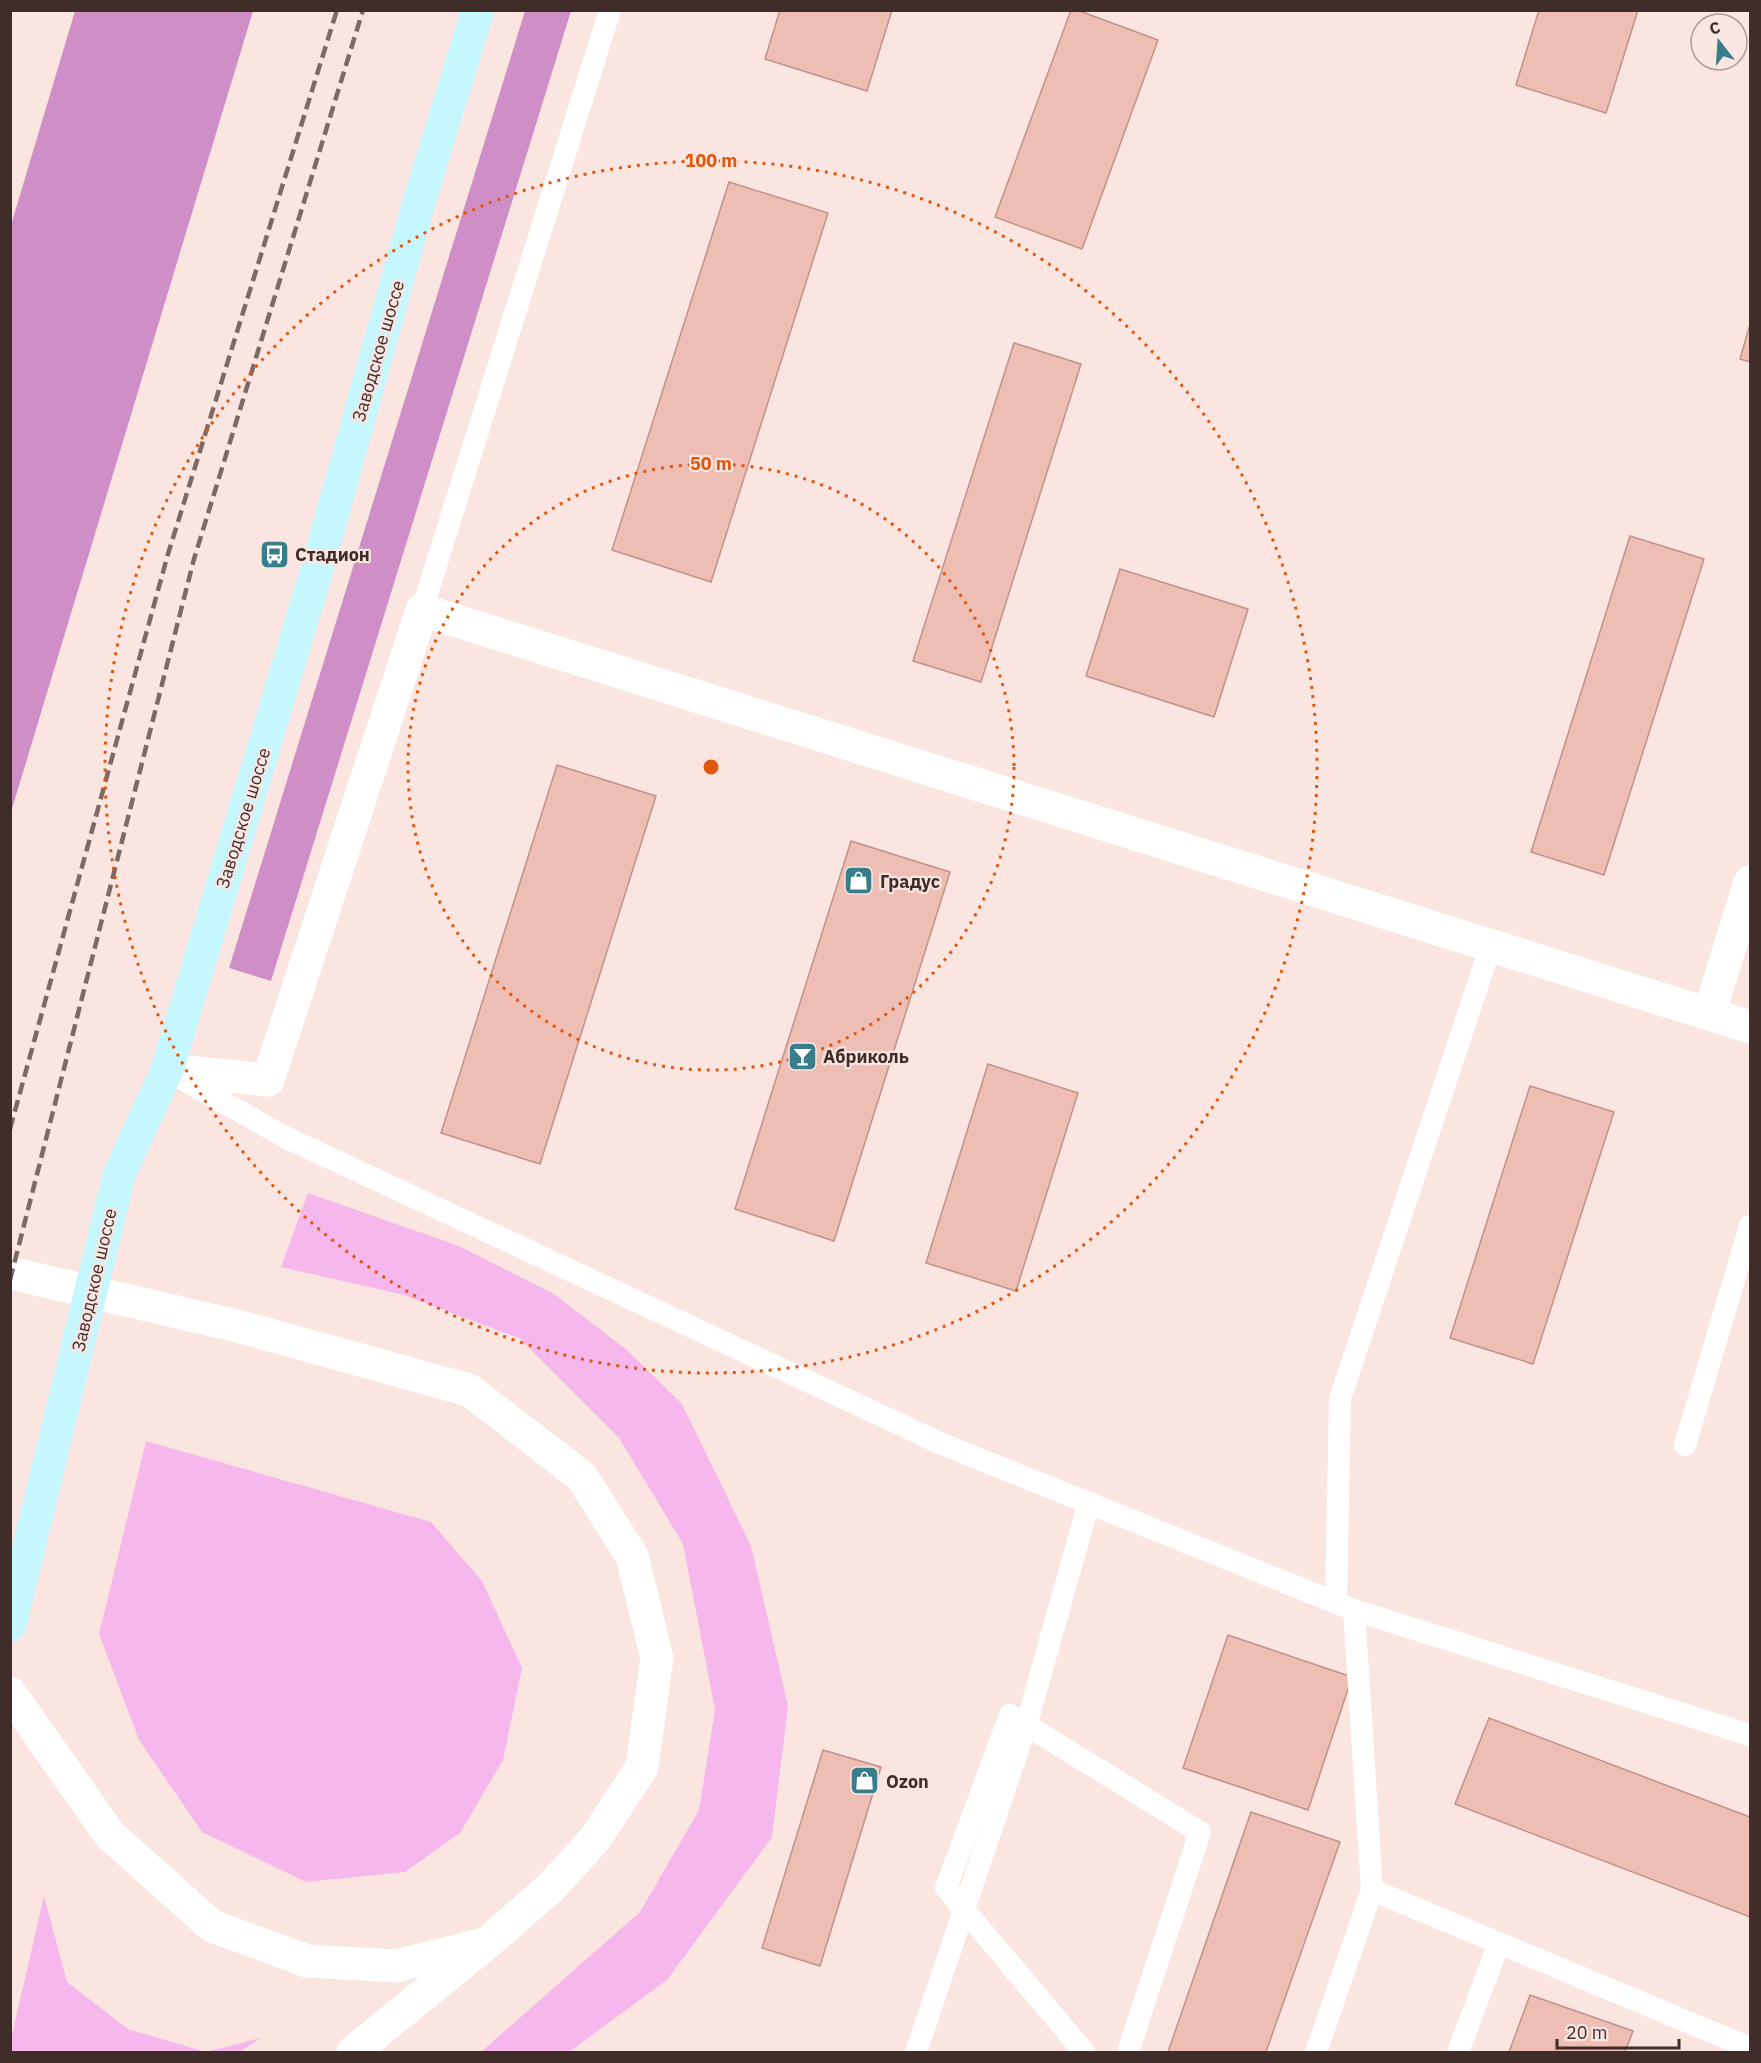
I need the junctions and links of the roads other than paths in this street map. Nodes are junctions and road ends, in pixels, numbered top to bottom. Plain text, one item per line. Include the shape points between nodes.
1 (478, 10) edge
2 (610, 10) edge
3 (422, 610) junction
4 (1750, 882) edge
5 (1491, 945) junction
6 (1709, 1014) junction
7 (1750, 1027) edge
8 (167, 1070) junction
9 (1750, 1226) edge
10 (10, 1273) edge
11 (1685, 1444) dead end
12 (1089, 1502) junction
13 (1345, 1606) junction
14 (10, 1625) edge
15 (10, 1693) edge
16 (1026, 1726) junction
17 (1750, 1736) edge
18 (1372, 1890) junction
19 (487, 1943) junction
20 (1499, 1943) junction
21 (1750, 2048) edge
22 (353, 2052) edge
23 (916, 2052) edge
24 (1084, 2052) edge
25 (1128, 2052) edge
26 (1316, 2052) edge
27 (1458, 2052) edge

1 - 8 main road, Заводское шоссе
2 - 3 lane
3 - 5 street
3 - 8 street via 268,1080
4 - 6 street
5 - 6 street
5 - 13 lane via 1340,1399
6 - 7 street
8 - 12 lane via 287,1138 942,1444
8 - 14 main road, Заводское шоссе via 119,1175
9 - 11 lane
10 - 19 street via 237,1326 469,1390 581,1476 632,1556 657,1658 642,1767 594,1840 550,1888
12 - 13 lane
12 - 16 lane
13 - 17 lane
13 - 18 lane
15 - 19 street via 110,1835 212,1926 307,1961 396,1966
16 - 23 lane
16 - 24 lane via 1010,1715 946,1888
16 - 25 lane via 1200,1832
18 - 20 lane
18 - 26 lane
19 - 22 street
20 - 21 lane
20 - 27 lane

